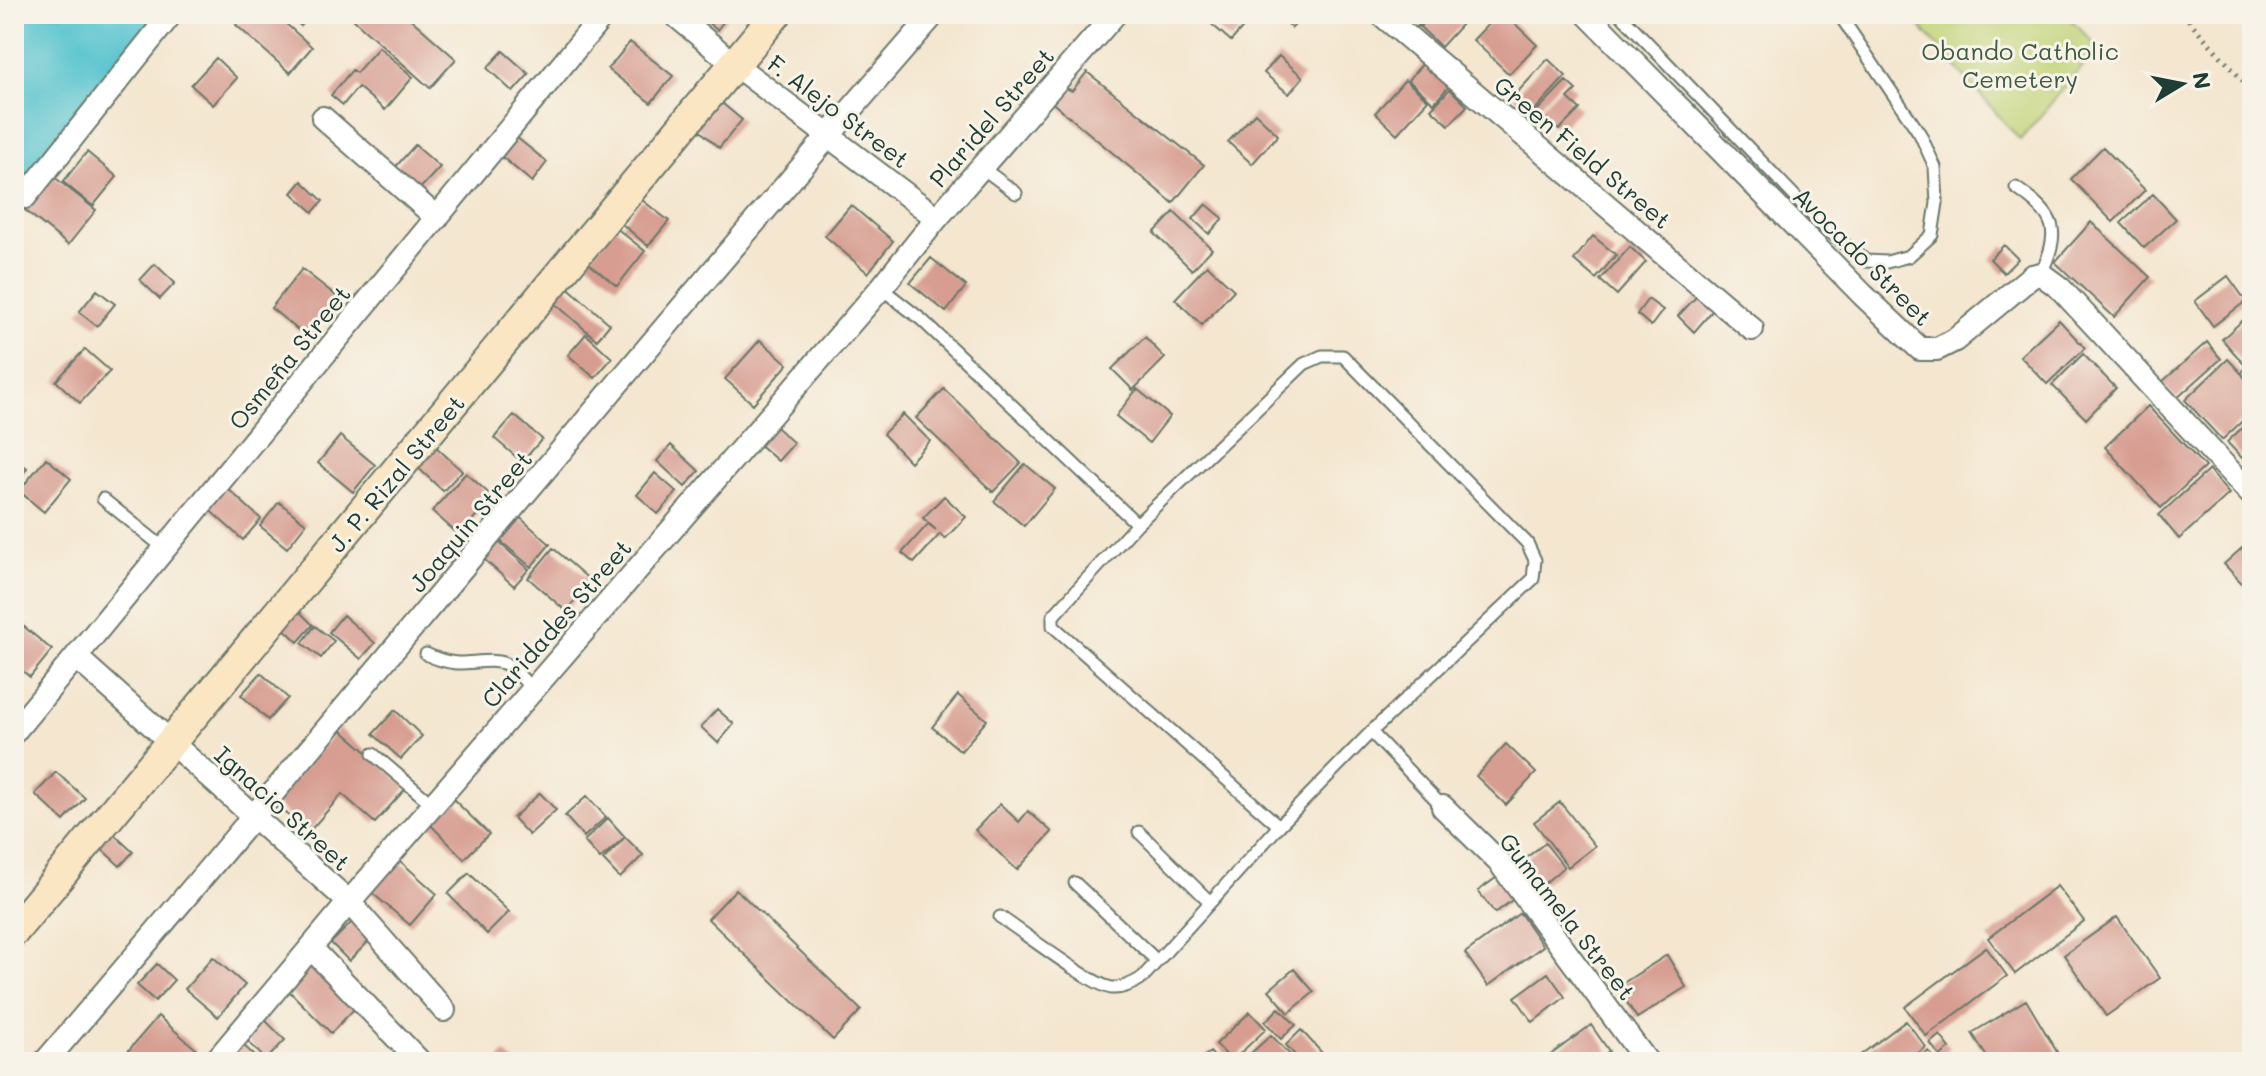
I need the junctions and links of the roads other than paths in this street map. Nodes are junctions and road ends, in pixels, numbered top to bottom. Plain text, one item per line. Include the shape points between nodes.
1 (171, 14) edge
2 (604, 14) edge
3 (674, 14) edge
4 (776, 14) edge
5 (934, 14) edge
6 (1115, 14) edge
7 (1381, 14) edge
8 (1587, 14) edge
9 (1620, 14) edge
10 (1839, 14) edge
11 (735, 65) junction
12 (323, 118) dead end
13 (828, 136) junction
14 (981, 167) junction
15 (2016, 188) dead end
16 (1016, 193) dead end
17 (25, 197) dead end
18 (437, 218) junction
19 (937, 218) junction
20 (2041, 274) junction
21 (881, 288) junction
22 (1752, 329) dead end
23 (2252, 495) edge
24 (103, 499) dead end
25 (1137, 524) junction
26 (165, 549) junction
27 (426, 654) dead end
28 (76, 657) junction
29 (533, 690) junction
30 (14, 732) edge
31 (1371, 732) junction
32 (170, 742) junction
33 (373, 754) dead end
34 (433, 805) junction
35 (1443, 807) joint
36 (255, 817) junction
37 (1279, 826) junction
38 (1139, 832) dead end
39 (1075, 883) dead end
40 (349, 902) junction
41 (1210, 902) junction
42 (1000, 917) dead end
43 (14, 931) edge
44 (311, 948) junction
45 (1157, 961) junction
46 (444, 1010) dead end
47 (45, 1062) edge
48 (215, 1062) edge
49 (420, 1062) edge
50 (1647, 1062) edge

1 - 17 street
2 - 18 street, Osmeña Street
3 - 11 street, F. Alejo Street
4 - 11 main road, J. P. Rizal Street
5 - 13 street, Joaquin Street
6 - 14 street, Plaridel Street
7 - 22 street, Green Field Street
8 - 20 street, Avocado Street via 1920,349 1937,349 1955,340
9 - 10 lane via 1825,228 1866,261 1887,262 1909,256 1932,235 1935,167 1920,134
11 - 13 street, F. Alejo Street
11 - 32 main road, J. P. Rizal Street
12 - 18 street
13 - 19 street, F. Alejo Street
13 - 36 street, Joaquin Street
14 - 16 lane
14 - 19 street, Plaridel Street
15 - 20 lane via 2038,203 2054,227
18 - 26 street, Osmeña Street
19 - 21 street, Claridades Street
20 - 23 street via 2060,288
21 - 25 lane via 922,320
21 - 29 street, Claridades Street
24 - 26 lane
25 - 31 lane via 1304,364 1322,356 1343,356 1527,543 1535,560 1533,579
25 - 37 lane via 1053,616 1053,626
26 - 28 street, Osmeña Street
27 - 29 lane via 454,663 507,664
28 - 30 street, Osmeña Street
28 - 32 street, Ignacio Street
29 - 34 street, Claridades Street
31 - 35 lane
31 - 37 lane
32 - 36 street, Ignacio Street
32 - 43 main road, J. P. Rizal Street
33 - 34 lane
34 - 40 street, Claridades Street
35 - 50 street, Gumamela Street via 1500,863
36 - 40 street, Ignacio Street
36 - 47 street, Joaquin Street
37 - 41 lane
38 - 41 lane
39 - 45 lane
40 - 44 street, Claridades Street
40 - 46 street, Ignacio Street
41 - 45 lane
42 - 45 lane via 1111,988 1142,978
44 - 48 street, Claridades Street
44 - 49 street

